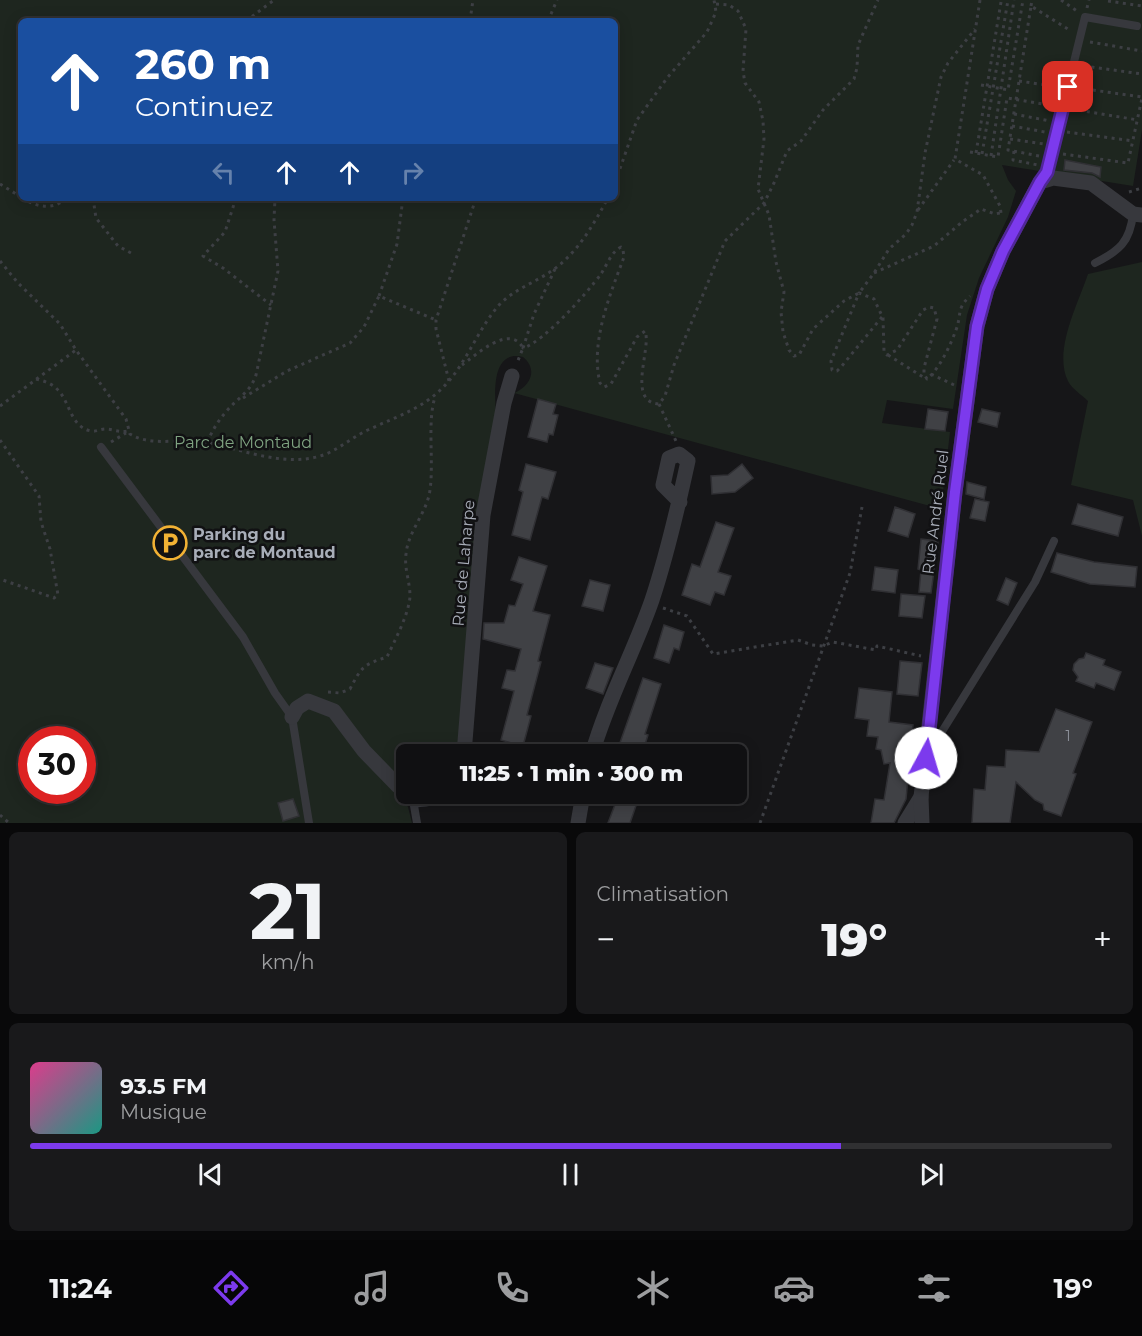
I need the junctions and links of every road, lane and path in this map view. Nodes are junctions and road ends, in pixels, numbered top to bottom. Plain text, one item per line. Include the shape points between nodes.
1 (274, 0) edge
2 (473, 0) edge
3 (556, 0) edge
4 (878, 0) edge
5 (980, 0) edge
6 (1008, 0) edge
7 (1014, 0) edge
8 (1023, 0) edge
9 (1032, 0) edge
10 (1061, 0) edge
11 (1108, 1) edge
12 (1115, 1) edge
13 (1122, 1) edge
14 (715, 2) edge
15 (1001, 2) dead end
16 (1130, 2) edge
17 (1031, 6) junction
18 (1142, 6) edge
19 (1085, 17) junction
20 (250, 18) edge
21 (470, 18) edge
22 (550, 18) edge
23 (1137, 26) dead end
24 (975, 29) junction
25 (1080, 38) junction
26 (1142, 51) edge
27 (1074, 64) junction
28 (1142, 74) edge
29 (1019, 81) junction
30 (981, 85) dead end
31 (987, 86) junction
32 (994, 87) junction
33 (1068, 87) junction
34 (1001, 89) junction
35 (1142, 98) edge
36 (1016, 100) junction
37 (1063, 107) junction
38 (1014, 114) junction
39 (1138, 120) junction
40 (1012, 126) junction
41 (1058, 129) junction
42 (1010, 139) junction
43 (1133, 141) junction
44 (1014, 151) junction
45 (970, 152) dead end
46 (1052, 152) junction
47 (976, 153) junction
48 (982, 154) junction
49 (991, 156) junction
50 (955, 159) junction
51 (1048, 166) junction
52 (618, 174) edge
53 (1040, 182) junction
54 (0, 183) edge
55 (18, 194) edge
56 (28, 201) edge
57 (63, 201) edge
58 (93, 201) edge
59 (235, 201) edge
60 (275, 201) edge
61 (403, 201) edge
62 (475, 201) edge
63 (606, 201) edge
64 (764, 203) junction
65 (916, 212) junction
66 (1137, 214) edge
67 (131, 254) dead end
68 (0, 261) edge
69 (1095, 263) dead end
70 (555, 269) junction
71 (874, 273) junction
72 (987, 289) junction
73 (859, 293) junction
74 (379, 296) junction
75 (271, 305) junction
76 (882, 317) junction
77 (436, 320) junction
78 (523, 348) junction
79 (76, 350) junction
80 (887, 355) junction
81 (460, 366) junction
82 (931, 374) junction
83 (512, 376) joint
84 (925, 378) junction
85 (36, 379) junction
86 (449, 381) junction
87 (956, 392) dead end
88 (435, 397) junction
89 (239, 400) junction
90 (659, 404) junction
91 (0, 406) edge
92 (128, 431) junction
93 (0, 440) edge
94 (207, 442) junction
95 (101, 447) joint
96 (679, 454) joint
97 (862, 507) dead end
98 (1054, 541) dead end
99 (0, 579) edge
100 (650, 603) junction
101 (823, 646) junction
102 (937, 654) junction
103 (321, 691) dead end
104 (292, 717) junction
105 (465, 744) edge
106 (595, 744) edge
107 (926, 758) junction
108 (396, 784) edge
109 (921, 797) junction
110 (412, 804) edge
111 (581, 804) edge
112 (0, 815) edge
113 (9, 823) edge
114 (309, 823) edge
115 (417, 823) edge
116 (578, 823) edge
117 (760, 823) edge
118 (905, 823) edge
119 (922, 823) edge

1 - 20 path
2 - 21 path
3 - 22 path
4 - 64 path via 858,45 854,80 823,110 801,141 787,150
5 - 24 path
6 - 32 path
7 - 34 path
8 - 34 path via 1008,90
9 - 17 path
10 - 19 path
11 - 12 path
12 - 13 path
13 - 16 path
14 - 52 path via 714,18 707,33 637,120
14 - 64 path via 738,11 746,29 745,83 759,102 763,121 758,185
15 - 31 path
16 - 18 path
17 - 25 path
17 - 29 path
19 - 23 lane
19 - 25 lane
24 - 50 path
24 - 65 path via 941,77
25 - 26 path
25 - 27 lane
27 - 28 path
27 - 33 lane
29 - 33 path
29 - 36 path
30 - 31 path
31 - 32 path
31 - 47 path
32 - 34 path
32 - 48 path
33 - 35 path
33 - 37 lane
34 - 49 path
35 - 39 path
36 - 37 path
36 - 38 path
36 - 49 path via 1007,98 998,157
37 - 39 path
37 - 41 lane
38 - 40 path
38 - 41 path
39 - 43 path
40 - 41 path
40 - 42 path
41 - 43 path
41 - 46 lane
42 - 44 path via 1008,150
42 - 46 path
43 - 46 path via 1128,163
44 - 46 path
44 - 51 path via 1013,160
45 - 47 path
46 - 51 lane
47 - 48 path
48 - 49 path
50 - 65 path
50 - 71 path via 983,175 1001,213 981,209 934,246
51 - 53 lane
53 - 66 street via 1053,178 1091,183
53 - 72 street, Rue André Ruel
54 - 55 path
56 - 57 path via 49,206
58 - 67 path via 96,218 118,246
59 - 75 path via 225,232 203,256
60 - 75 path via 278,271
61 - 74 path via 397,244
62 - 77 path
63 - 70 path via 583,240
64 - 73 path via 784,292 781,317 791,354 799,355 813,329
64 - 90 path via 724,241
65 - 71 path via 909,230 889,249
66 - 69 lane via 1123,244
68 - 79 path via 60,324
70 - 78 path
70 - 81 path via 501,303
71 - 73 path
72 - 82 path via 974,293 962,304 955,332
72 - 102 street, Rue André Ruel via 977,326
73 - 76 path via 874,299
73 - 76 path via 831,362 832,370 841,367
74 - 77 path
74 - 89 path via 364,327 350,343 287,370
75 - 89 path via 254,382
76 - 80 path
77 - 86 path
78 - 81 path via 515,339 500,340
78 - 83 path
78 - 90 path via 560,319 595,283 617,249 622,248 624,257 602,324 600,383 604,387 611,384 637,337 645,331 642,386 646,398
79 - 85 path
79 - 92 path via 126,419
80 - 84 path
80 - 84 path via 897,350 924,310 933,307 937,319
81 - 86 path
82 - 84 path
82 - 87 path via 953,383
83 - 105 street, Rue de Laharpe via 483,515
85 - 91 path
85 - 92 path via 57,390 84,428 93,432
86 - 88 path
88 - 94 path via 315,458 292,460
88 - 103 path via 430,491 406,556 410,599 398,633 387,657 359,670 350,689 340,693
89 - 94 path via 221,418
90 - 96 path
92 - 94 path via 141,439
92 - 95 path
93 - 99 path via 39,496 58,595 54,598
95 - 104 lane via 243,637
96 - 100 street via 688,461
97 - 101 path via 850,573
98 - 107 lane via 1035,582
100 - 101 path via 687,616 713,654 798,640
100 - 106 street
101 - 102 path via 833,642 876,650 877,646 921,657 921,652
101 - 117 path
102 - 107 street, Rue André Ruel
104 - 108 street via 308,701 334,711 364,751
104 - 114 lane
107 - 109 street, Rue André Ruel
109 - 118 street
109 - 119 street, Rue André Ruel
110 - 115 lane
111 - 116 street
112 - 113 path

